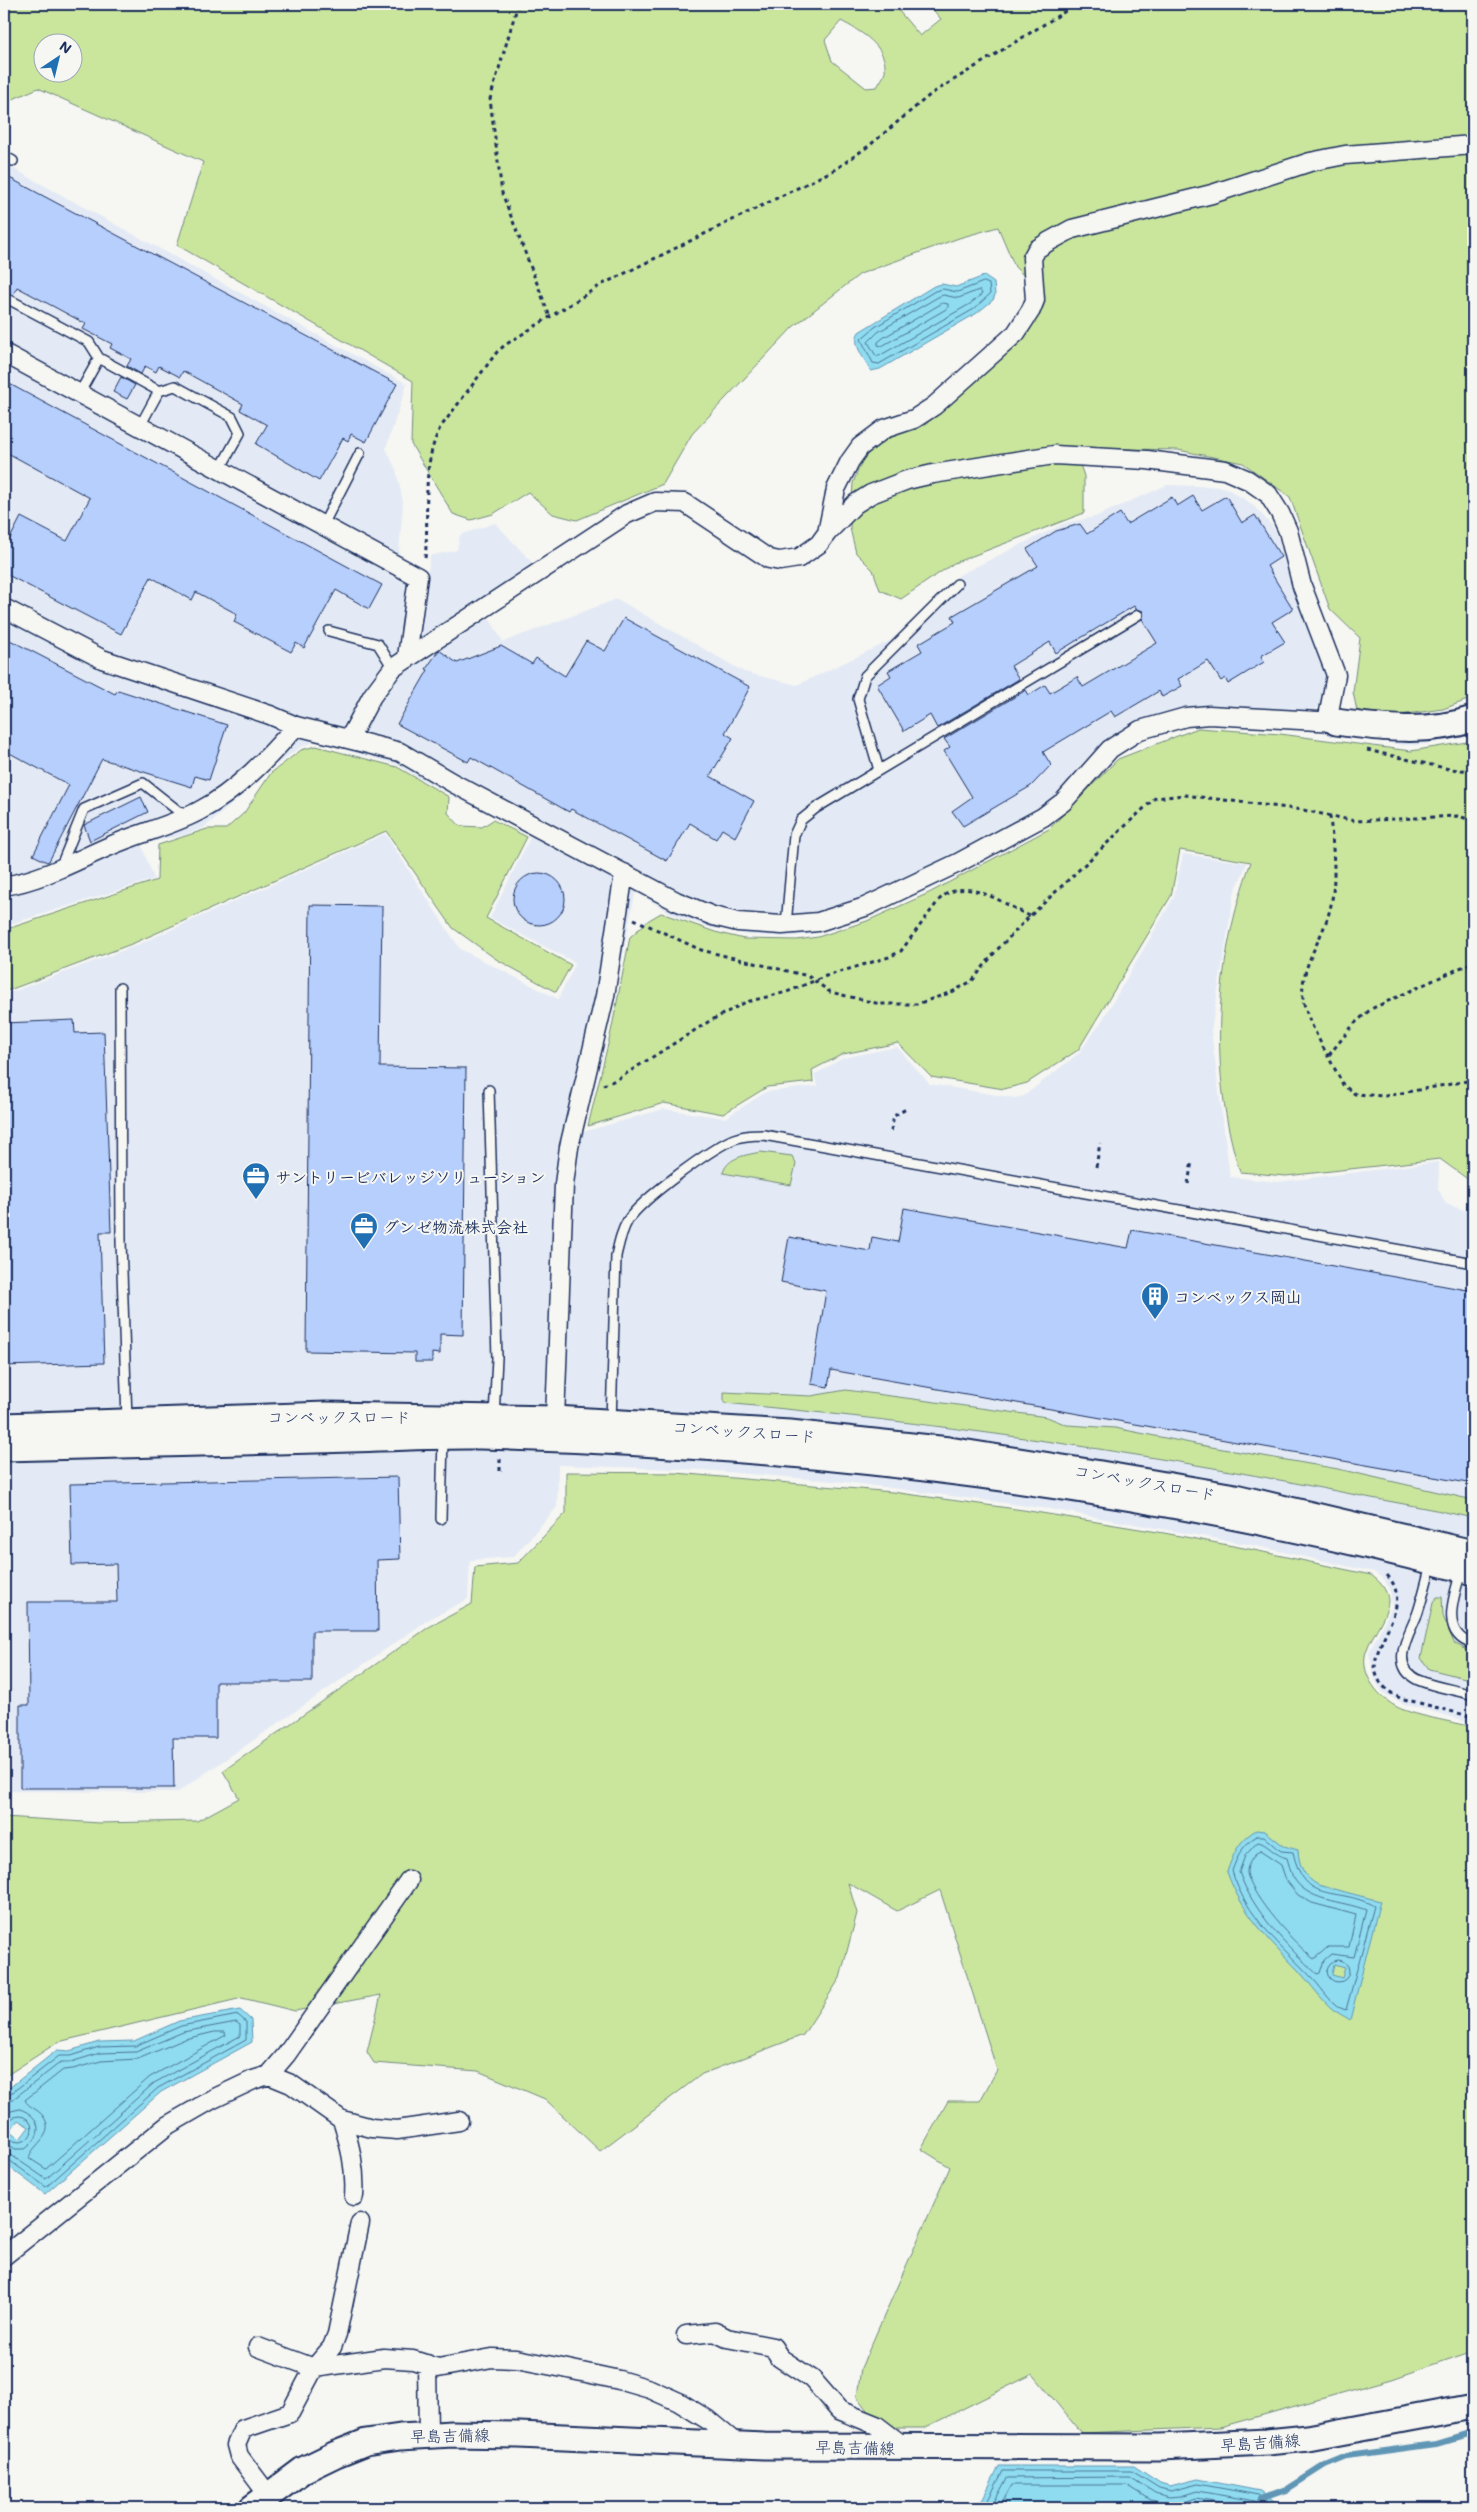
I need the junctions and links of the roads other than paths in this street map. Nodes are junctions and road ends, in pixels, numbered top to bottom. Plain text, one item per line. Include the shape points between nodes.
1 (1473, 145) edge
2 (4, 156) edge
3 (14, 161) dead end
4 (4, 302) edge
5 (4, 353) edge
6 (99, 358) junction
7 (159, 391) junction
8 (79, 394) junction
9 (140, 426) junction
10 (360, 453) dead end
11 (220, 469) junction
12 (323, 525) junction
13 (827, 533) junction
14 (957, 584) dead end
15 (4, 608) edge
16 (1138, 615) dead end
17 (329, 631) dead end
18 (400, 663) junction
19 (1473, 718) edge
20 (1331, 722) junction
21 (296, 726) junction
22 (349, 740) junction
23 (879, 770) junction
24 (186, 817) junction
25 (60, 868) junction
26 (624, 873) junction
27 (4, 886) edge
28 (786, 925) junction
29 (120, 988) dead end
30 (489, 1090) dead end
31 (1473, 1263) edge
32 (555, 1419) junction
33 (610, 1422) junction
34 (4, 1426) edge
35 (443, 1427) junction
36 (127, 1433) junction
37 (496, 1438) junction
38 (4, 1448) edge
39 (441, 1519) dead end
40 (1432, 1562) junction
41 (1469, 1565) edge
42 (1473, 1644) edge
43 (1473, 1695) edge
44 (409, 1880) dead end
45 (269, 2075) junction
46 (342, 2120) junction
47 (459, 2121) dead end
48 (354, 2196) dead end
49 (360, 2223) dead end
50 (4, 2256) edge
51 (686, 2335) dead end
52 (258, 2347) dead end
53 (427, 2364) junction
54 (314, 2368) junction
55 (1473, 2407) edge
56 (428, 2435) junction
57 (737, 2444) junction
58 (904, 2447) junction
59 (263, 2503) edge

1 - 13 street via 1345,155 1310,162 1212,194 1072,229 1048,242 1037,249 1032,258 1035,300 1016,333 934,406 914,419 884,429 860,447 836,489
2 - 3 lane
4 - 6 lane via 10,300 89,342
5 - 8 street
6 - 7 lane
6 - 8 lane
7 - 9 lane
7 - 11 lane via 175,386 232,417 240,433
8 - 9 street
9 - 11 street
10 - 12 lane
11 - 12 street
12 - 18 street via 418,577
13 - 18 street via 799,558 780,561 769,559 685,503 656,502 627,514
13 - 20 street via 855,504 871,494 933,474 1054,455 1147,460 1226,470 1268,494 1288,531 1302,586 1336,675
14 - 23 lane via 865,676 858,699
15 - 21 street via 102,659
16 - 23 lane
17 - 18 lane via 378,644
18 - 22 street via 372,696
19 - 20 street via 1437,727 1403,729
20 - 28 street via 1209,715 1186,717 1140,730 1110,749 1063,802 1043,817 958,863 865,907 818,922
21 - 22 street
21 - 24 street via 278,747 233,787
22 - 26 street via 400,752 452,783
23 - 28 lane via 801,820 794,836
24 - 25 street via 119,841
24 - 25 lane via 143,783 84,809
25 - 27 street via 29,882
26 - 28 street via 676,901 713,916 738,922
26 - 32 street via 605,996 569,1147 564,1184
29 - 36 lane
30 - 37 lane via 498,1358
31 - 33 lane via 764,1134 750,1135 720,1146 646,1200 629,1219 620,1237 616,1256
32 - 33 street, コンベックスロード
32 - 37 street, コンベックスロード
33 - 41 street, コンベックスロード via 790,1433 949,1450 1235,1497
34 - 36 street, コンベックスロード
35 - 36 street, コンベックスロード via 326,1415
35 - 37 street, コンベックスロード
35 - 39 lane
36 - 38 street, コンベックスロード
37 - 40 street, コンベックスロード via 785,1455 946,1470 1226,1516
40 - 41 street, コンベックスロード
40 - 43 lane via 1402,1652 1403,1663 1417,1679
41 - 42 lane via 1450,1608 1453,1629 1466,1642
44 - 45 street
45 - 46 street via 291,2084
45 - 50 street via 213,2099 168,2125
46 - 47 street via 372,2128 397,2130
46 - 48 street via 356,2175
49 - 54 street via 337,2334 332,2347
51 - 58 street via 715,2332 727,2338 773,2347 780,2358 812,2379 839,2410 876,2425
52 - 54 street
53 - 54 street via 384,2358
53 - 56 street
53 - 57 street via 438,2368 492,2358 516,2359 618,2380 679,2402
54 - 59 street via 290,2412 243,2429 236,2445
55 - 58 street, 早島吉備線 via 1308,2438 1267,2442 1160,2447
56 - 57 street, 早島吉備線 via 519,2435
56 - 59 street, 早島吉備線 via 366,2442 336,2454 303,2470
57 - 58 street, 早島吉備線

